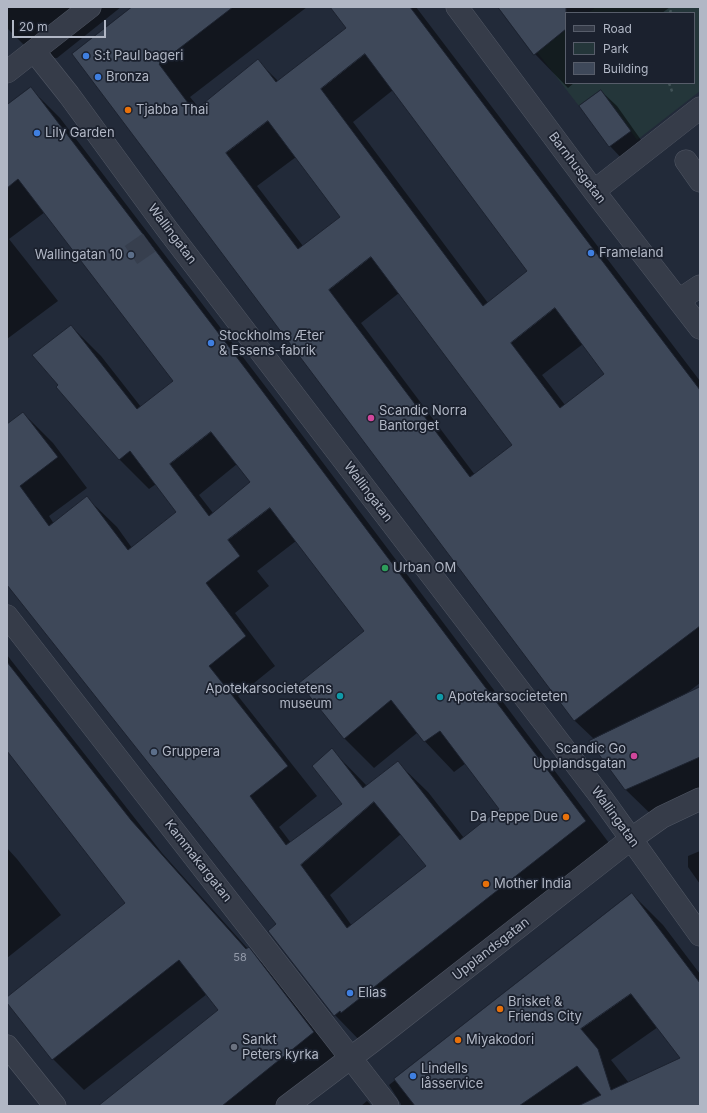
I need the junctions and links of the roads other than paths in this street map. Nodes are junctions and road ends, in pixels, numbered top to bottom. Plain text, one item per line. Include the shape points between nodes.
1 (90, 7) edge
2 (457, 7) edge
3 (34, 51) junction
4 (8, 69) edge
5 (700, 108) edge
6 (686, 161) dead end
7 (700, 181) edge
8 (594, 191) junction
9 (700, 286) edge
10 (679, 300) junction
11 (700, 328) edge
12 (7, 616) edge
13 (700, 799) edge
14 (631, 839) junction
15 (700, 935) edge
16 (7, 1046) edge
17 (350, 1058) junction
18 (55, 1106) edge
19 (287, 1106) edge
20 (388, 1106) edge

1 - 3 street
2 - 8 street, Barnhusgatan
3 - 4 street
3 - 14 street, Wallingatan via 69,95 161,234
5 - 8 street
6 - 7 street
8 - 10 street, Barnhusgatan
9 - 10 street
10 - 11 street, Barnhusgatan
12 - 17 street, Kammakargatan
13 - 14 street, Upplandsgatan via 662,818
14 - 15 street, Wallingatan
14 - 17 street, Upplandsgatan
16 - 18 street
17 - 19 street, Upplandsgatan
17 - 20 street, Kammakargatan

